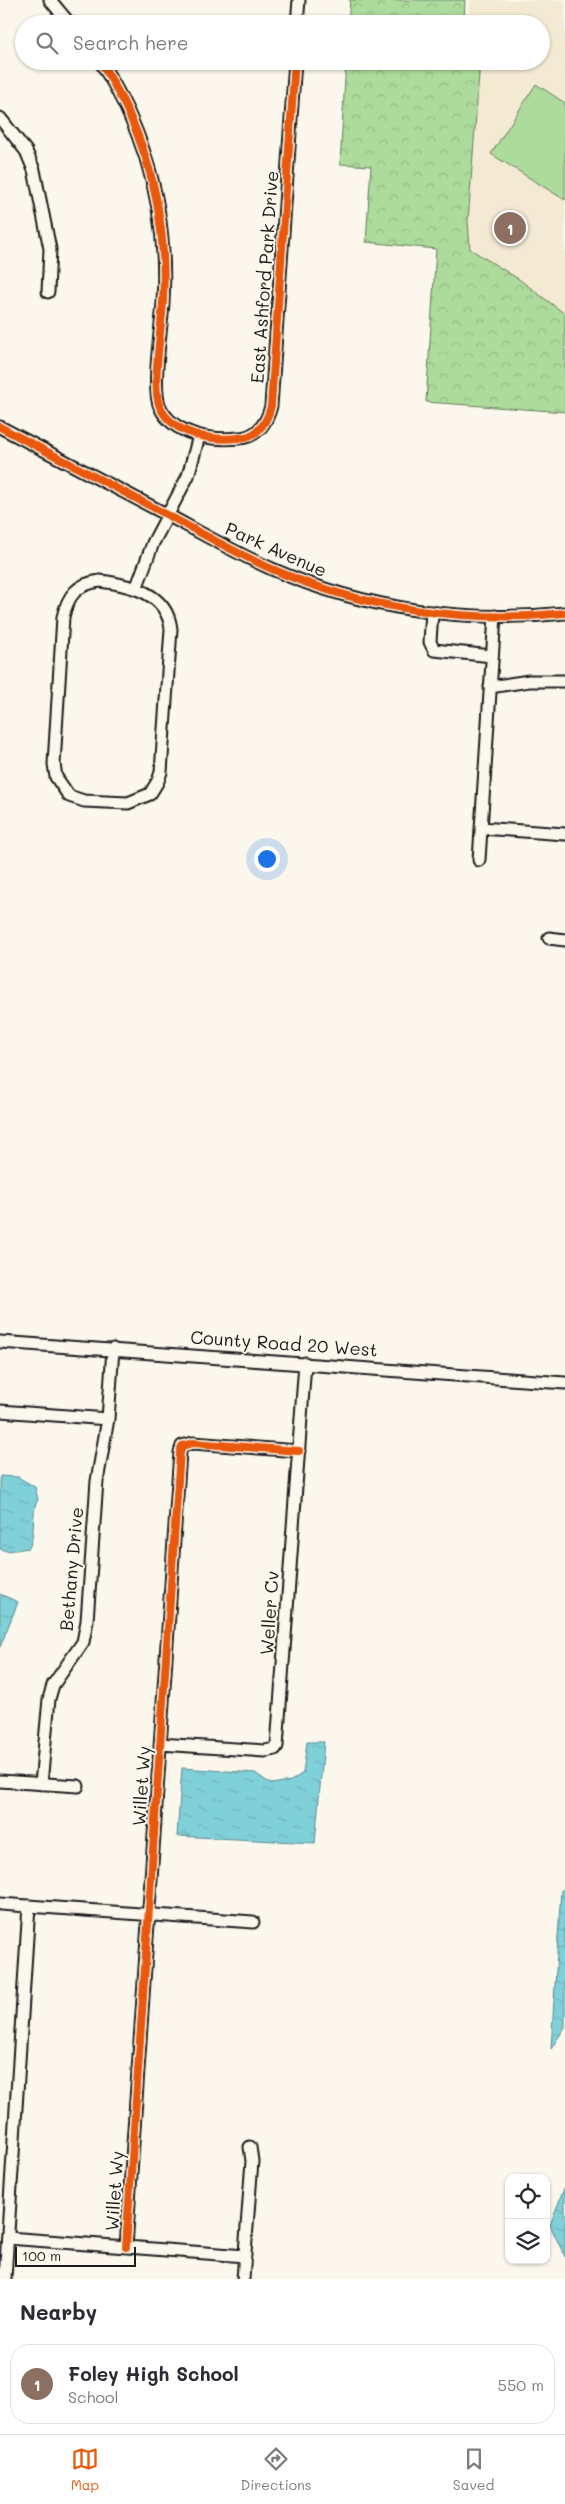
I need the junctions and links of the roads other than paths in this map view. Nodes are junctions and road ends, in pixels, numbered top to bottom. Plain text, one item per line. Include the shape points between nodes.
1 (50, 0) edge
2 (299, 0) edge
3 (62, 15) edge
4 (298, 15) edge
5 (105, 70) edge
6 (294, 70) edge
7 (0, 118) edge
8 (48, 292) dead end
9 (0, 427) edge
10 (199, 436) junction
11 (168, 515) junction
12 (136, 589) junction
13 (432, 612) junction
14 (565, 613) edge
15 (495, 616) junction
16 (492, 656) junction
17 (565, 681) edge
18 (490, 686) junction
19 (481, 828) junction
20 (565, 834) edge
21 (479, 860) dead end
22 (549, 938) dead end
23 (565, 940) edge
24 (0, 1342) edge
25 (113, 1349) junction
26 (306, 1364) junction
27 (565, 1383) edge
28 (0, 1411) edge
29 (108, 1419) junction
30 (299, 1451) junction
31 (160, 1744) junction
32 (0, 1781) edge
33 (41, 1784) junction
34 (78, 1786) dead end
35 (0, 1904) edge
36 (30, 1906) junction
37 (149, 1914) junction
38 (253, 1922) dead end
39 (250, 2147) dead end
40 (8, 2238) junction
41 (126, 2247) junction
42 (245, 2256) junction
43 (5, 2279) edge
44 (243, 2279) edge

1 - 3 street
2 - 4 street
5 - 10 street, East Ashford Park Drive via 133,119 144,149 160,216 164,276 157,390 159,406 177,426
6 - 10 street, East Ashford Park Drive via 271,406 263,425 251,435 230,439
7 - 8 street via 26,151 34,170 50,249
9 - 11 street, Park Avenue
10 - 11 street via 188,476
11 - 12 street via 149,551
11 - 13 street, Park Avenue via 245,556 311,584 352,597
12 - 12 street via 163,604 170,618 162,772 153,798 128,803 69,796 59,791 54,764 66,602 76,584 100,581
13 - 15 street, Park Avenue
13 - 16 street via 430,642 434,650
14 - 15 street, Park Avenue
15 - 16 street
16 - 18 street
17 - 18 street
18 - 19 street
19 - 20 street
19 - 21 street
22 - 23 street
24 - 25 street, County Road 20 West
25 - 26 street, County Road 20 West
25 - 29 street, Bethany Drive
26 - 27 street, County Road 20 West
26 - 30 street, Weller Cv
28 - 29 street
29 - 33 street, Bethany Drive via 97,1481 87,1621 83,1642 53,1684 48,1699
30 - 31 street, Weller Cv via 277,1746 265,1751
30 - 31 street, Willet Wy via 193,1443 182,1446
31 - 37 street, Willet Wy
32 - 33 street
33 - 34 street
35 - 36 street
36 - 37 street
36 - 40 street
37 - 38 street
37 - 41 street, Willet Wy
39 - 42 street via 252,2162
40 - 41 street
40 - 43 street
41 - 42 street
42 - 44 street

